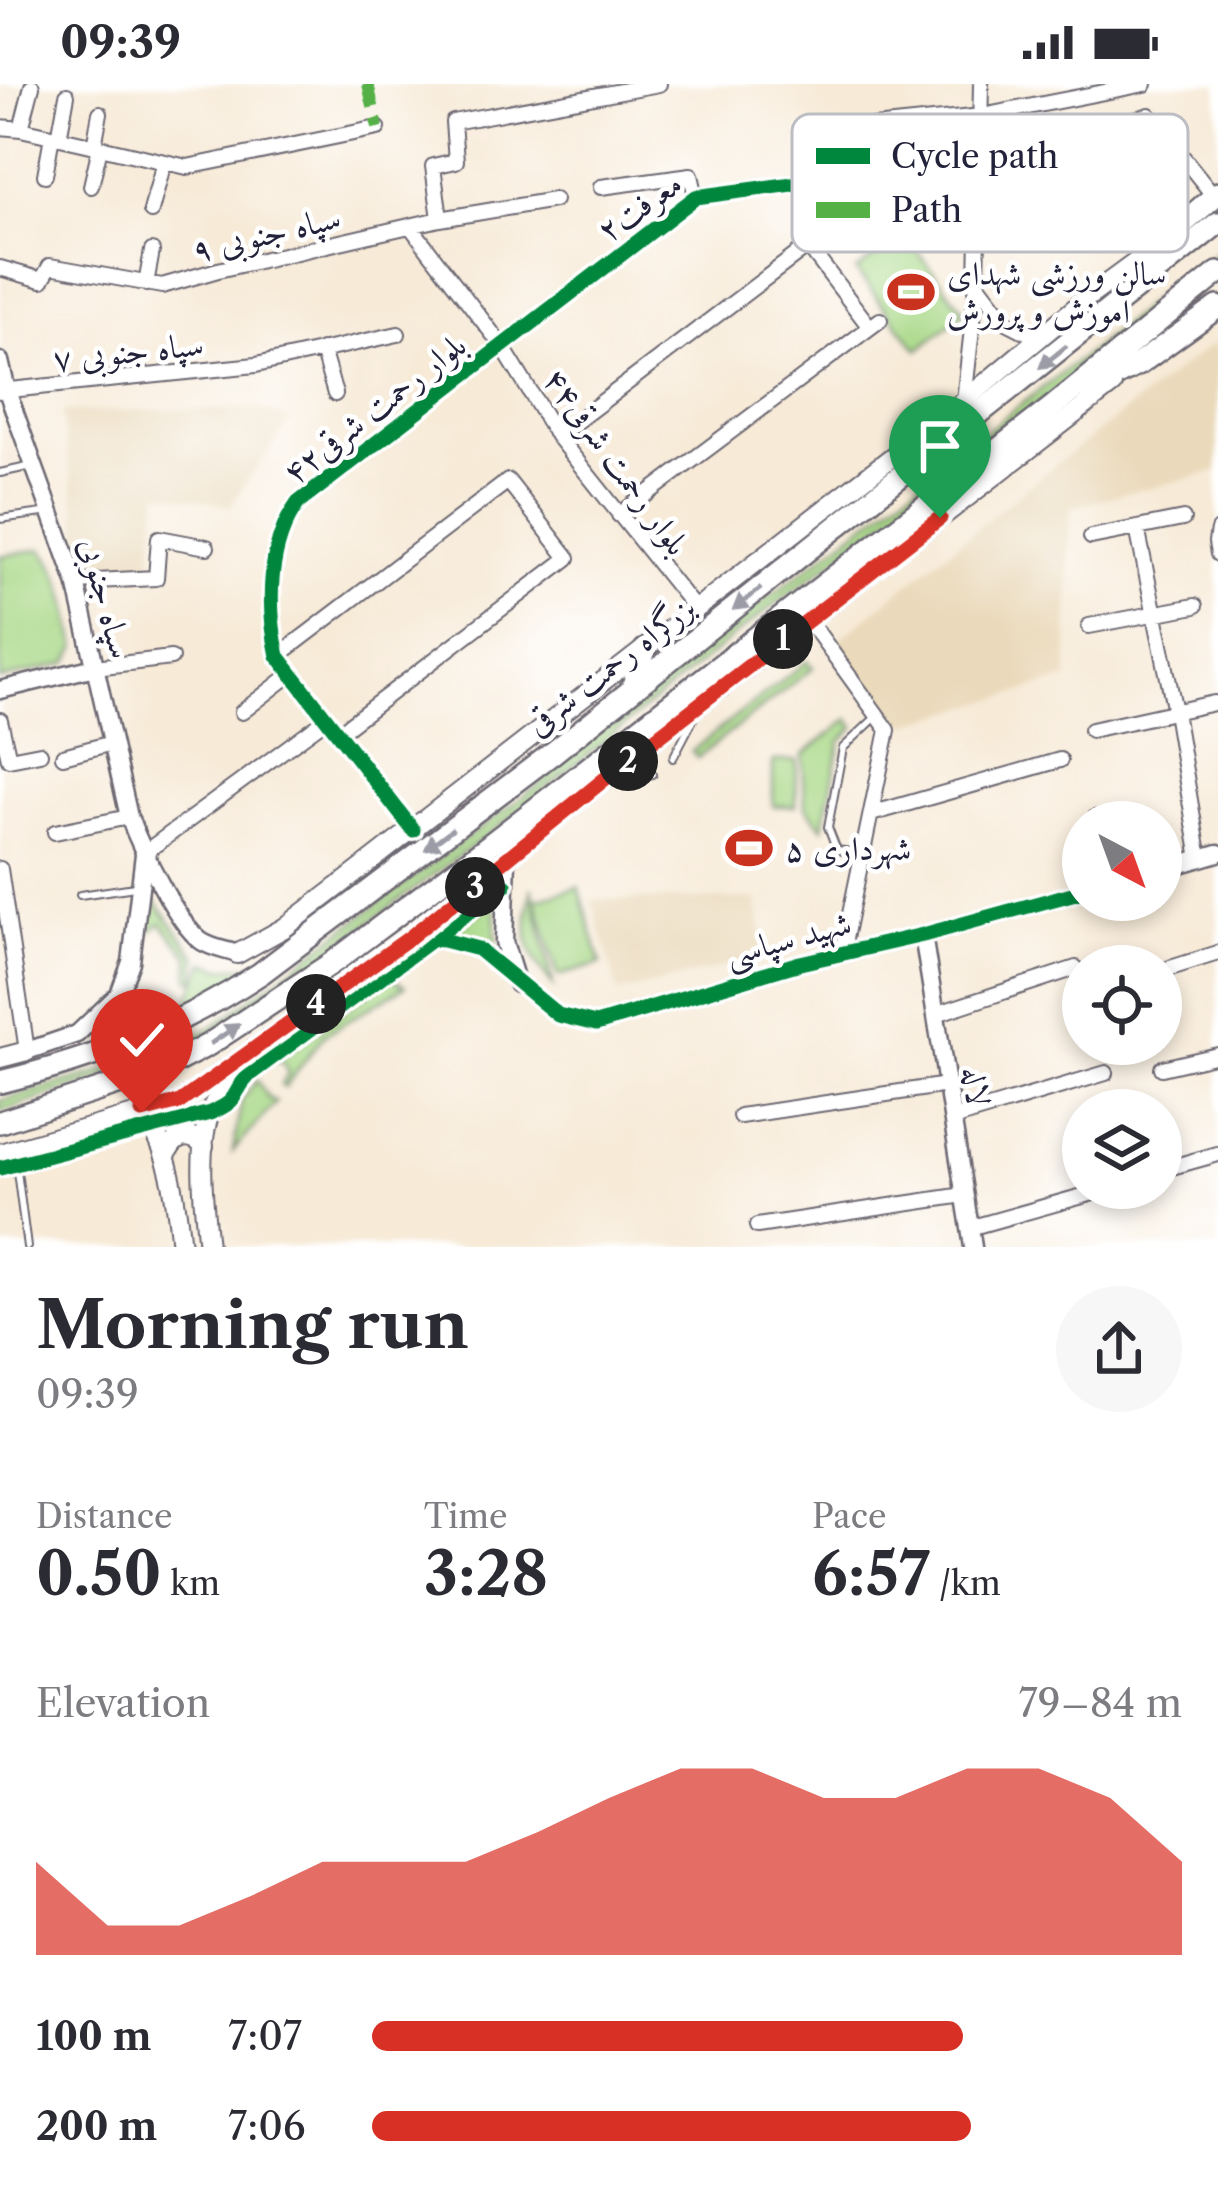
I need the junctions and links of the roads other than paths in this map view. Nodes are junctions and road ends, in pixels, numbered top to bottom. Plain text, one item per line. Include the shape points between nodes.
1 (659, 84) edge
2 (981, 84) edge
3 (1145, 84) edge
4 (32, 86) edge
5 (67, 95) dead end
6 (100, 113) dead end
7 (982, 114) edge
8 (992, 114) edge
9 (0, 127) edge
10 (378, 128) dead end
11 (21, 129) junction
12 (56, 137) junction
13 (97, 147) junction
14 (164, 162) junction
15 (1188, 162) edge
16 (44, 176) dead end
17 (792, 184) edge
18 (92, 186) dead end
19 (601, 188) dead end
20 (1216, 195) edge
21 (696, 196) junction
22 (554, 200) dead end
23 (151, 211) dead end
24 (440, 219) junction
25 (1188, 219) edge
26 (411, 226) junction
27 (1213, 227) edge
28 (1188, 248) edge
29 (152, 251) dead end
30 (800, 252) edge
31 (813, 252) edge
32 (977, 252) edge
33 (1150, 252) edge
34 (1153, 252) edge
35 (1183, 252) edge
36 (0, 268) edge
37 (1218, 273) edge
38 (977, 283) junction
39 (146, 284) junction
40 (1135, 291) junction
41 (1218, 307) edge
42 (398, 334) dead end
43 (1040, 339) junction
44 (502, 346) junction
45 (322, 350) junction
46 (0, 362) edge
47 (1139, 364) junction
48 (3, 391) edge
49 (335, 394) dead end
50 (964, 401) junction
51 (1050, 409) junction
52 (557, 436) junction
53 (35, 466) junction
54 (0, 473) edge
55 (52, 512) junction
56 (619, 515) junction
57 (0, 519) edge
58 (1183, 519) dead end
59 (1137, 528) junction
60 (1218, 530) edge
61 (1091, 537) dead end
62 (207, 548) dead end
63 (1218, 554) edge
64 (76, 582) junction
65 (1196, 606) dead end
66 (696, 610) junction
67 (1157, 615) junction
68 (808, 619) junction
69 (1089, 626) dead end
70 (645, 650) junction
71 (278, 656) junction
72 (171, 658) dead end
73 (95, 667) junction
74 (291, 674) junction
75 (632, 688) junction
76 (0, 690) edge
77 (671, 703) junction
78 (1214, 703) dead end
79 (698, 706) junction
80 (242, 712) dead end
81 (1175, 712) junction
82 (878, 715) junction
83 (0, 720) edge
84 (325, 720) junction
85 (1091, 730) dead end
86 (338, 734) junction
87 (112, 743) junction
88 (643, 748) junction
89 (40, 753) dead end
90 (63, 756) dead end
91 (673, 758) dead end
92 (1060, 760) dead end
93 (653, 774) dead end
94 (608, 777) junction
95 (871, 814) junction
96 (129, 817) junction
97 (413, 830) junction
98 (55, 832) dead end
99 (144, 853) junction
100 (863, 853) junction
101 (1209, 856) edge
102 (507, 860) junction
103 (0, 869) edge
104 (140, 886) junction
105 (80, 895) dead end
106 (1062, 897) edge
107 (3, 919) edge
108 (923, 934) junction
109 (409, 938) junction
110 (842, 952) junction
111 (1218, 953) edge
112 (237, 954) joint
113 (1182, 964) edge
114 (1062, 973) edge
115 (518, 984) junction
116 (935, 1014) junction
117 (28, 1051) junction
118 (246, 1055) junction
119 (1218, 1055) edge
120 (0, 1058) edge
121 (1162, 1068) dead end
122 (1106, 1073) dead end
123 (0, 1082) edge
124 (947, 1085) junction
125 (142, 1112) junction
126 (740, 1116) dead end
127 (952, 1119) junction
128 (0, 1122) edge
129 (204, 1146) junction
130 (7, 1151) edge
131 (1218, 1154) edge
132 (166, 1157) junction
133 (1182, 1164) edge
134 (964, 1196) junction
135 (1062, 1202) edge
136 (758, 1226) dead end
137 (969, 1228) junction
138 (27, 1247) edge
139 (181, 1247) edge
140 (208, 1247) edge
141 (973, 1247) edge

1 - 24 street via 453,122 456,161 433,166
2 - 7 street
3 - 8 street
4 - 11 street
5 - 12 street
6 - 13 street
9 - 11 street
10 - 14 street via 187,167
11 - 12 street
12 - 13 street
12 - 16 street
13 - 14 street
13 - 18 street
14 - 23 street
15 - 20 street
17 - 21 street, معرفت۲
19 - 21 street via 691,175
20 - 25 highway
21 - 44 street, معرفت۲
22 - 24 street, ۹ سپاه جنوبی
24 - 26 street, ۹ سپاه جنوبی
26 - 39 street, ۹ سپاه جنوبی
26 - 44 street, ۴۴بلوار رحمت شرقی
27 - 28 highway, بزرگراه رحمت شرقی
29 - 39 street
30 - 52 street
31 - 56 street via 874,323
32 - 38 street
33 - 43 main road
34 - 40 highway
35 - 40 highway, بزرگراه رحمت شرقی
36 - 39 street, ۹ سپاه جنوبی via 42,280 50,266
37 - 51 highway, بزرگراه رحمت شرقی
38 - 43 street via 1007,322
38 - 50 street
40 -> 75 highway, بزرگراه رحمت شرقی
41 - 47 highway
42 - 45 street, ۷ سپاه جنوبی
43 - 50 main road
44 - 52 street, ۴۴بلوار رحمت شرقی
44 - 71 street, بلوار رحمت شرقی۴۲ via 284,522 274,555
45 - 48 street, ۷ سپاه جنوبی via 256,365
45 - 49 street
46 - 48 street, سپاه جنوبی
47 - 51 highway
47 - 68 main road
48 - 53 street, سپاه جنوبی
50 - 66 main road
51 - 77 highway, بزرگراه رحمت شرقی
52 - 56 street, ۴۴بلوار رحمت شرقی
53 - 54 lane
53 - 55 street, سپاه جنوبی
55 - 57 lane
55 - 64 street, سپاه جنوبی
56 - 66 street, ۴۴بلوار رحمت شرقی
58 - 59 street
59 - 61 street
59 - 67 street
60 - 63 street
62 - 64 street via 159,538 156,578
64 - 73 street, سپاه جنوبی
65 - 67 street
66 - 70 main road
67 - 69 street
67 - 81 street
68 - 79 main road
68 - 82 street
70 - 75 highway
70 - 97 main road
71 - 74 street
71 - 86 street via 508,482 568,558
72 - 73 street
73 - 76 street
73 - 87 street, سپاه جنوبی
74 - 80 street
74 - 84 street
75 -> 123 highway, بزرگراه رحمت شرقی via 225,997 103,1054
77 - 88 highway
128 -> 77 highway, بزرگراه رحمت شرقی via 115,1087 208,1045 334,961
78 - 81 street
79 - 88 main road
79 - 91 lane
81 - 85 street
81 - 101 street
82 - 95 street via 888,730
82 - 100 lane via 843,748 829,827 836,850
83 - 89 street via 9,759
84 - 86 street
84 - 99 street
86 - 97 street
87 - 90 street
87 - 96 street, سپاه جنوبی
88 - 94 main road
92 - 95 street
93 - 94 lane
94 - 102 main road
95 - 100 street
96 - 98 street
96 - 99 street, سپاه جنوبی
97 - 112 main road
99 - 104 street, سپاه جنوبی
99 - 112 street, سپاه جنوبی via 188,928 204,944
100 - 110 street
102 - 109 main road
102 - 115 street via 503,942
103 - 107 street
104 - 105 lane
104 - 117 street, سپاه جنوبی via 119,994 76,1034
106 - 108 street, شهید سپاسی
107 - 117 street
108 - 110 street, شهید سپاسی
108 - 116 street, لاله
109 - 115 street, شهید سپاسی via 467,944
109 - 118 main road
110 - 115 street, شهید سپاسی via 596,1024 557,1015
111 - 113 street
114 - 116 street
116 - 124 street, لاله
117 - 120 main road
118 - 125 main road via 180,1102
118 - 129 main road via 209,1113
119 - 121 street
122 - 127 street
124 - 126 street
124 - 127 street, لاله
125 - 130 main road
125 - 132 main road
127 - 134 street, لاله
129 - 132 main road via 182,1137
129 - 140 main road
130 - 138 lane
131 - 133 street
132 - 139 main road
134 - 136 street
134 - 137 street, لاله
135 - 137 street
137 - 141 street, لاله

